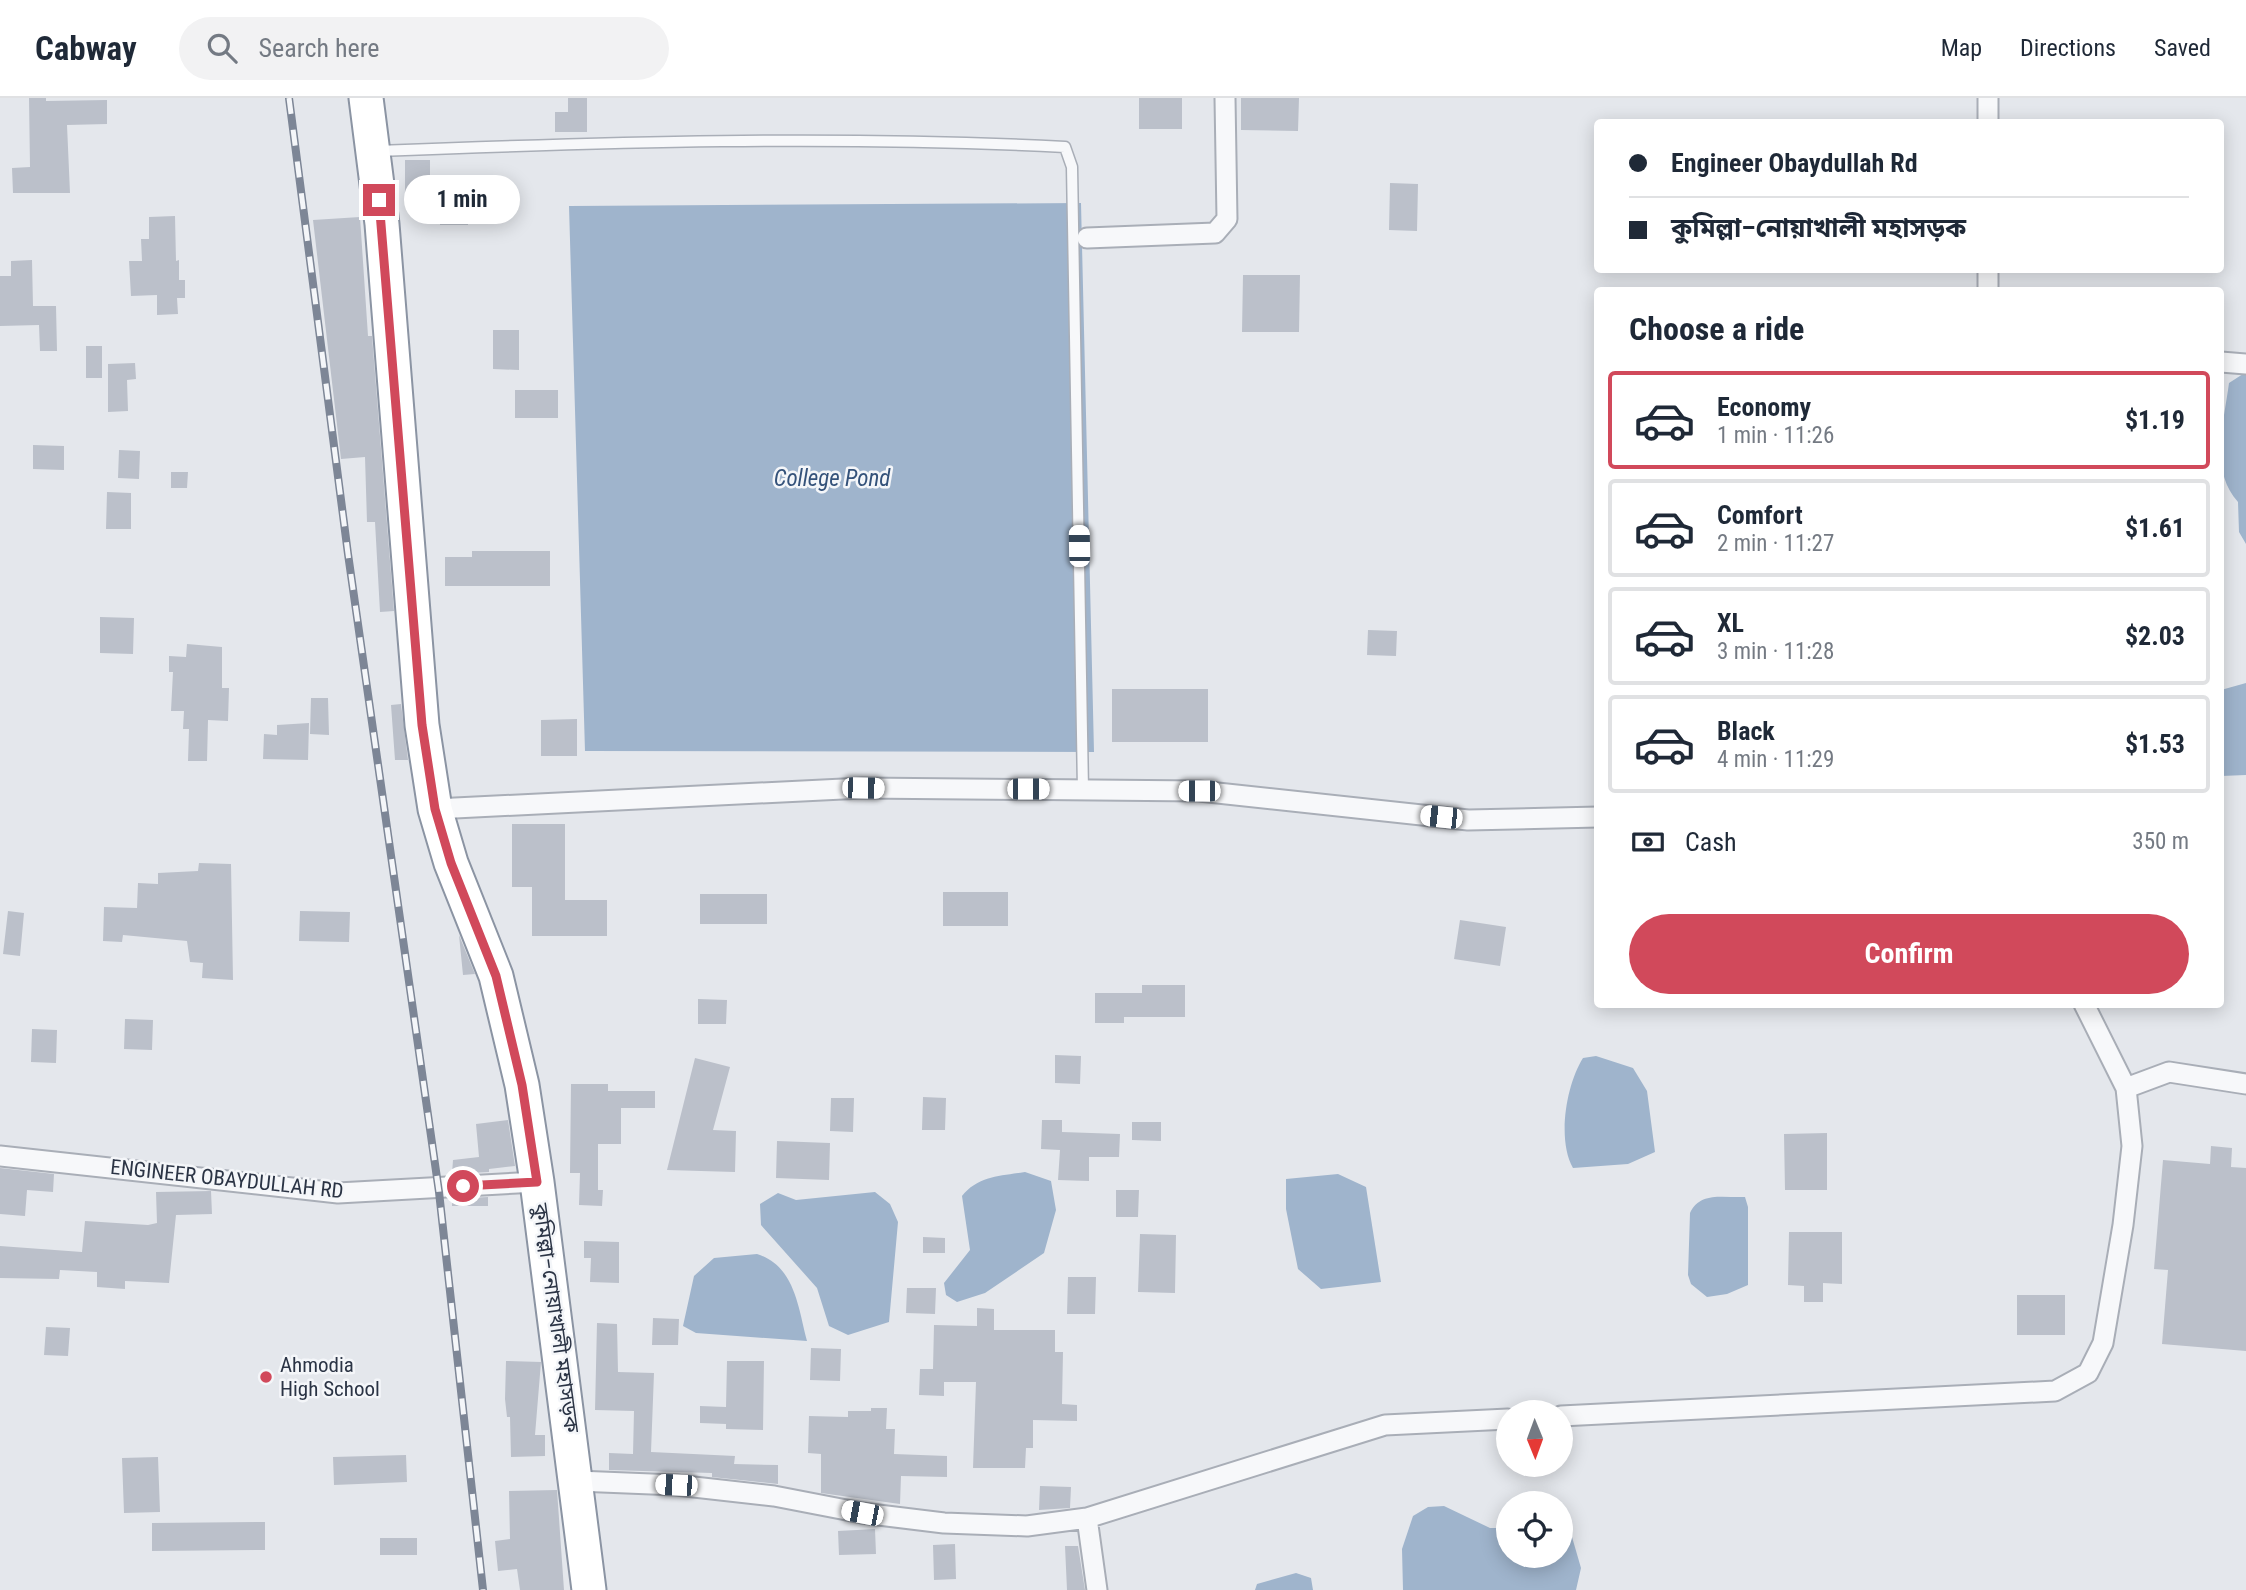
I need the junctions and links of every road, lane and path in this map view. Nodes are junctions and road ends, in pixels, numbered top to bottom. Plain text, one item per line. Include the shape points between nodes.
1 (366, 98) edge
2 (1225, 98) edge
3 (1988, 98) edge
4 (1988, 119) edge
5 (373, 151) junction
6 (1087, 239) dead end
7 (2224, 362) edge
8 (2246, 364) edge
9 (1083, 790) junction
10 (435, 809) junction
11 (1594, 817) edge
12 (2086, 1008) edge
13 (2246, 1084) edge
14 (2126, 1088) junction
15 (0, 1156) edge
16 (537, 1182) junction
17 (1573, 1415) edge
18 (1496, 1420) edge
19 (577, 1481) junction
20 (1087, 1518) junction
21 (589, 1590) edge
22 (1097, 1590) edge

1 - 5 highway, কুমিল্লা–নোয়াখালী মহাসড়ক
2 - 6 street via 1227,219 1215,233
3 - 4 street
5 - 9 lane via 604,142 910,139 1065,147 1072,167
5 - 10 highway, কুমিল্লা–নোয়াখালী মহাসড়ক via 422,725
7 - 8 street
9 - 10 street via 863,788
9 - 11 street via 1199,791 1468,820
10 - 16 highway, কুমিল্লা–নোয়াখালী মহাসড়ক via 496,976 522,1085
12 - 14 street
13 - 14 street via 2169,1072
14 - 17 street via 2132,1146 2123,1225 2103,1343 2088,1373 2055,1391
15 - 16 street, ENGINEER OBAYDULLAH RD via 338,1193
16 - 19 highway, কুমিল্লা–নোয়াখালী মহাসড়ক
18 - 20 street via 1385,1425
19 - 20 street via 746,1493 944,1523 1027,1526
19 - 21 highway, কুমিল্লা–নোয়াখালী মহাসড়ক
20 - 22 street

